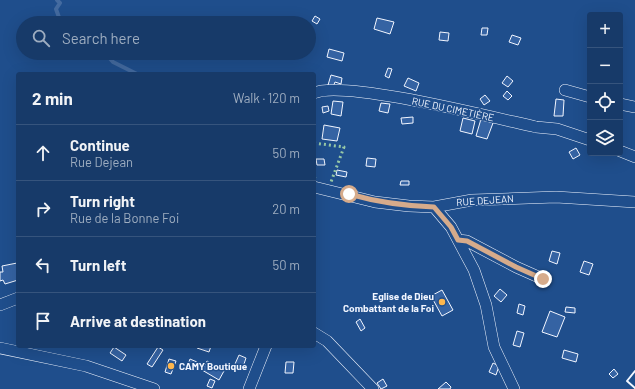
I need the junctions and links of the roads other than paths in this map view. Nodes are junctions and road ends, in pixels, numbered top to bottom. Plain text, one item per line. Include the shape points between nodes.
1 (565, 90) dead end
2 (316, 92) edge
3 (587, 97) edge
4 (623, 104) edge
5 (635, 106) edge
6 (587, 139) edge
7 (623, 152) edge
8 (635, 157) edge
9 (316, 187) edge
10 (635, 202) edge
11 (434, 207) junction
12 (458, 240) junction
13 (543, 279) dead end
14 (16, 299) edge
15 (0, 305) edge
16 (316, 334) edge
17 (0, 348) edge
18 (265, 348) edge
19 (154, 389) edge
20 (249, 389) edge
21 (373, 389) edge
22 (514, 389) edge

1 - 3 street
2 - 6 street, RUE DU CIMETIÈRE via 344,91 392,97 536,127 557,129
4 - 5 street
7 - 8 street
9 - 11 street, RUE DEJEAN via 375,202
10 - 11 street, RUE DEJEAN via 556,197 505,198 472,200
11 - 12 street
12 - 13 street via 467,241
12 - 22 street via 474,270 486,305 494,347
14 - 15 street
16 - 21 street via 327,341
17 - 19 street via 86,366
18 - 20 street

